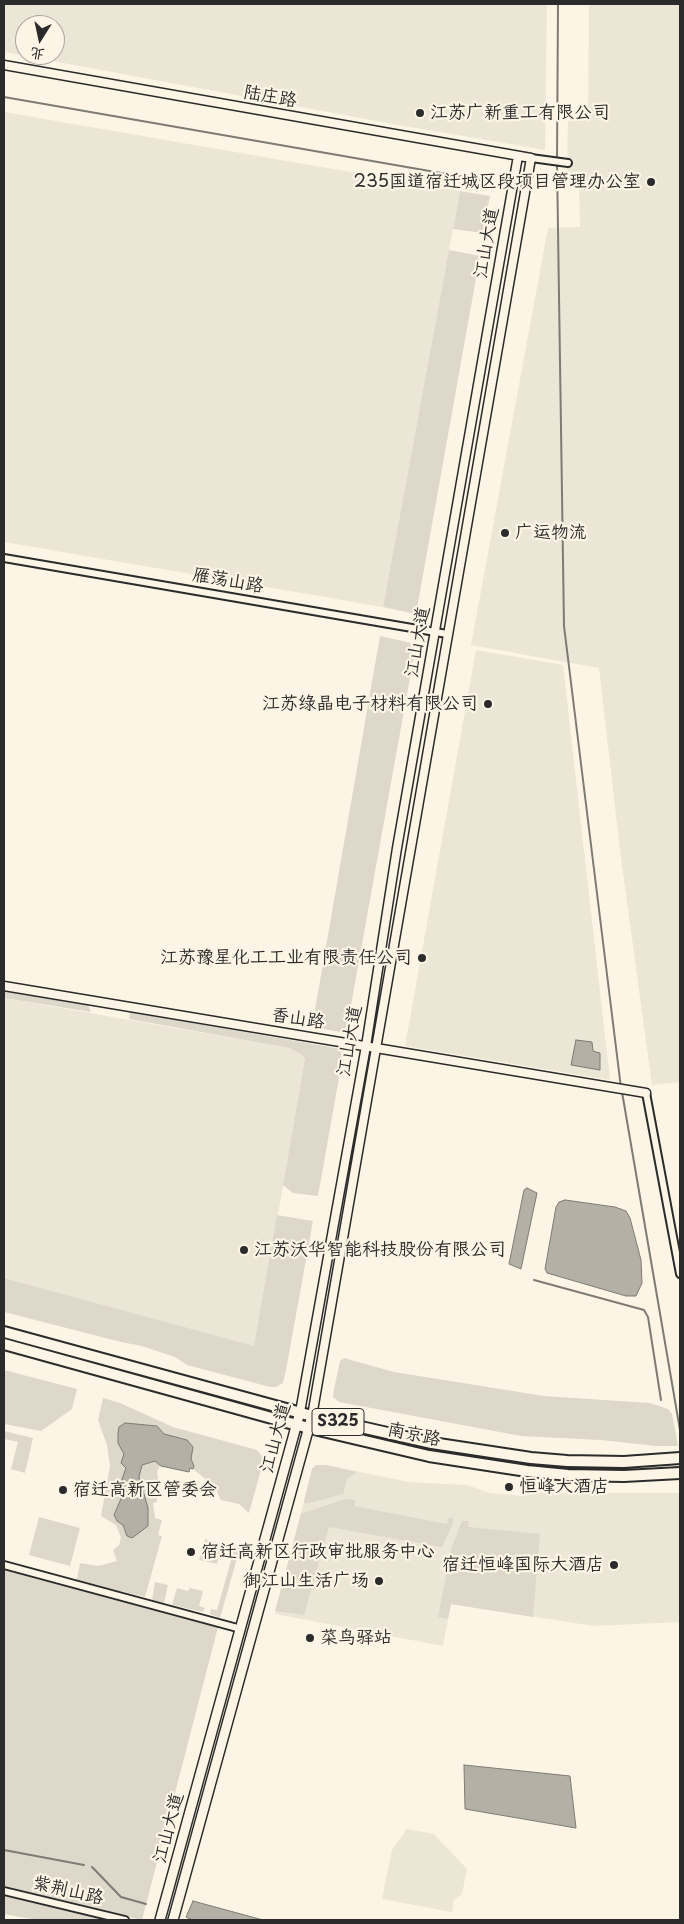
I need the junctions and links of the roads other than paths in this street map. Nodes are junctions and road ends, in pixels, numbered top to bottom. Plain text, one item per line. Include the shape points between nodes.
1 (4, 65) edge
2 (518, 156) junction
3 (530, 158) junction
4 (568, 163) dead end
5 (4, 558) edge
6 (437, 632) junction
7 (446, 634) junction
8 (4, 986) edge
9 (366, 1046) junction
10 (377, 1048) junction
11 (646, 1093) joint
12 (680, 1274) edge
13 (4, 1332) edge
14 (4, 1344) edge
15 (300, 1412) junction
16 (312, 1416) junction
17 (297, 1425) junction
18 (310, 1428) junction
19 (680, 1458) edge
20 (680, 1473) edge
21 (4, 1566) edge
22 (240, 1629) junction
23 (4, 1891) edge
24 (125, 1920) edge
25 (160, 1920) edge
26 (173, 1920) edge

1 - 2 street, 陆庄路
2 - 3 street, 陆庄路
2 - 6 street, 江山大道
3 - 4 street
3 - 7 street, 江山大道
5 - 6 street, 雁荡山路
6 - 7 street, 雁荡山路
6 - 9 street, 江山大道 via 397,848
7 - 10 street, 江山大道
8 - 9 street, 香山路
9 - 10 street, 香山路
9 - 15 street, 江山大道
10 - 11 street, 香山路
10 - 16 street, 江山大道
11 - 12 street
13 - 15 main road, 南京路 / S325
14 - 17 main road, 南京路 / S325
15 - 16 main road, 南京路 / S325
15 - 17 main road, 江山大道
16 - 18 main road, 江山大道
16 - 19 main road, 南京路 / S325 via 432,1443 531,1458 624,1462
17 - 18 main road, 南京路 / S325
17 - 22 main road, 江山大道
18 - 20 main road, 南京路 / S325 via 429,1456 527,1471 624,1476
18 - 26 main road, 江山大道
21 - 22 street
22 - 25 main road, 江山大道
23 - 24 street, 紫荆山路

